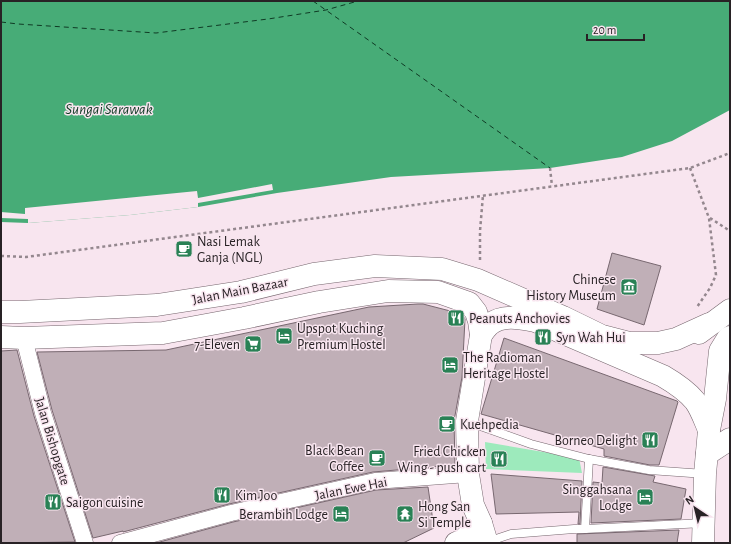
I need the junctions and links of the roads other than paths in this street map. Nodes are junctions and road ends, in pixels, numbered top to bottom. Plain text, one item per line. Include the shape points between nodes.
1 (517, 296) junction
2 (730, 310) edge
3 (1, 312) edge
4 (535, 321) junction
5 (709, 324) junction
6 (481, 335) junction
7 (1, 337) edge
8 (730, 337) edge
9 (24, 338) junction
10 (624, 359) junction
11 (467, 421) junction
12 (709, 430) junction
13 (730, 439) edge
14 (589, 459) junction
15 (706, 464) junction
16 (468, 474) junction
17 (585, 529) junction
18 (704, 533) edge
19 (485, 536) edge
20 (85, 543) edge
21 (120, 543) edge
22 (456, 543) edge

1 - 3 main road, Jalan Main Bazaar via 442,269 375,266 314,274 241,292 157,305
1 - 4 main road
1 - 5 main road, Jalan Main Bazaar via 602,336 629,343 676,339
2 - 5 main road
4 - 6 main road via 503,318 487,326
4 - 10 main road
5 - 10 main road via 692,339 673,350 644,359
6 - 9 main road, Jalan Main Bazaar via 476,312 469,303 438,292 388,291 163,333
6 - 11 main road
7 - 9 main road, Jalan Main Bazaar
8 - 12 main road via 720,351
9 - 20 street, Jalan Bishopgate via 43,413
10 - 12 main road via 663,376 685,391 696,402
11 - 14 lane via 531,444
11 - 16 main road
12 - 15 main road
13 - 15 main road
14 - 15 lane via 649,470
14 - 17 lane
15 - 18 main road
16 - 19 main road via 473,505
16 - 21 street, Jalan Ewe Hai via 375,481 231,513
17 - 18 lane
17 - 19 lane
19 - 22 main road

